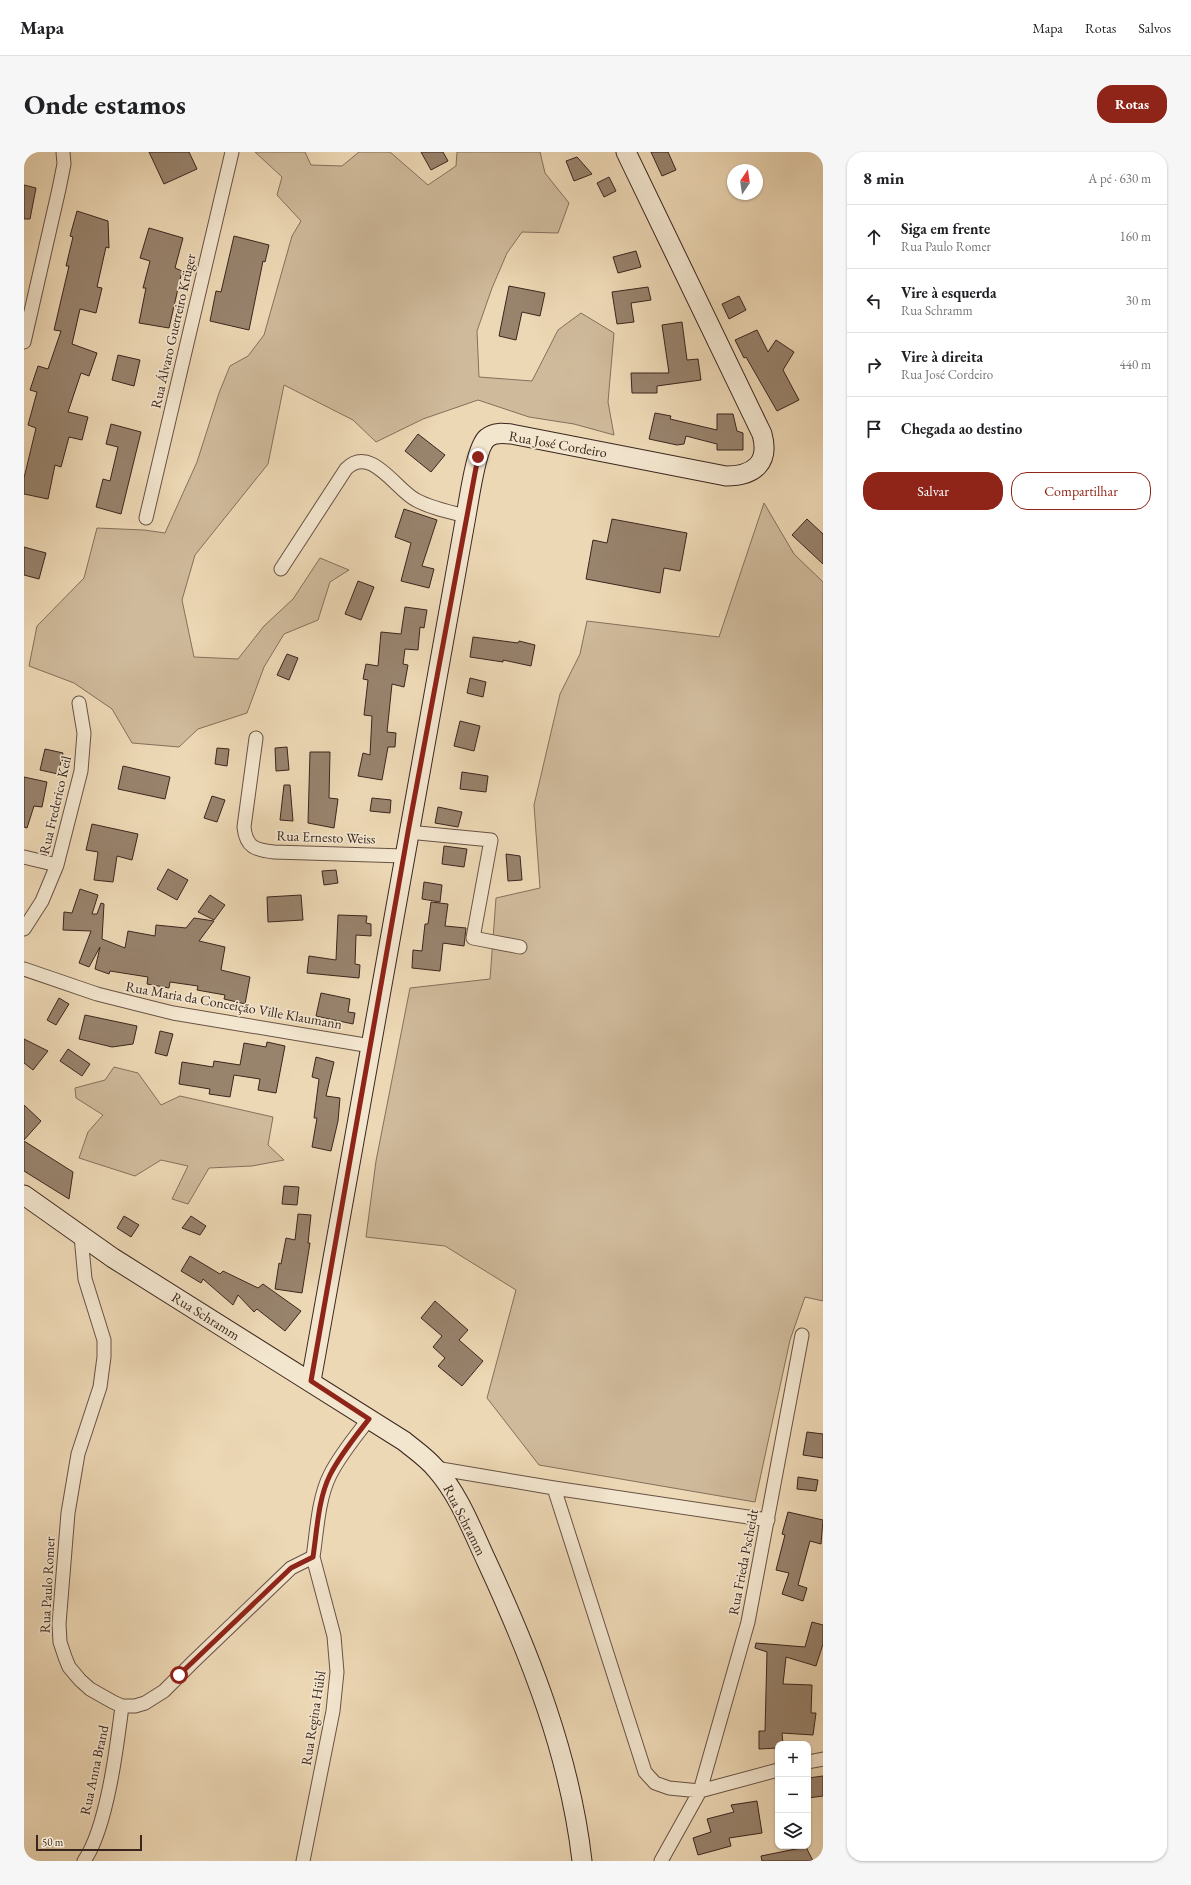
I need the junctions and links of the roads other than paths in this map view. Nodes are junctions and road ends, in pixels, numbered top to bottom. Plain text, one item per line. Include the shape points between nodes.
1 (63, 152) edge
2 (232, 152) edge
3 (626, 152) edge
4 (24, 342) edge
5 (466, 516) junction
6 (146, 518) dead end
7 (281, 569) dead end
8 (79, 703) dead end
9 (256, 738) dead end
10 (408, 832) junction
11 (404, 856) junction
12 (24, 857) edge
13 (58, 865) junction
14 (24, 929) edge
15 (520, 947) dead end
16 (24, 969) edge
17 (371, 1046) junction
18 (24, 1195) edge
19 (81, 1236) junction
20 (802, 1336) dead end
21 (311, 1381) junction
22 (369, 1419) junction
23 (435, 1468) junction
24 (554, 1488) junction
25 (768, 1520) junction
26 (313, 1557) junction
27 (122, 1706) junction
28 (823, 1758) edge
29 (811, 1761) edge
30 (775, 1771) edge
31 (700, 1791) junction
32 (84, 1861) edge
33 (303, 1861) edge
34 (582, 1861) edge
35 (661, 1861) edge

1 - 4 street via 64,164 59,189
2 - 6 street, Rua Álvaro Guerreiro Krüger
3 - 5 street, Rua José Cordeiro via 762,434 765,444 760,463 747,474 726,476 527,436 498,433 487,438 481,447
5 - 7 street via 428,506 404,494 383,471 373,465 360,462 351,464
5 - 10 street, Rua José Cordeiro
8 - 13 street, Rua Frederico Keil via 84,733 81,771
9 - 11 street, Rua Ernesto Weiss via 244,826 249,844 256,849 274,852
10 - 11 street, Rua José Cordeiro
10 - 15 street via 491,840 473,938
11 - 17 street, Rua José Cordeiro
12 - 13 street
13 - 14 street, Rua Frederico Keil via 42,901
16 - 17 street, Rua Maria da Conceição Ville Klaumann via 97,994 173,1013
17 - 21 street, Rua José Cordeiro
18 - 19 street, Rua Schramm
19 - 21 street, Rua Schramm
19 - 27 street, Rua Paulo Romer via 85,1279 104,1340 104,1357 100,1387 78,1454 73,1481 63,1564 60,1642 64,1657 80,1680 102,1697
20 - 25 street, Rua Frieda Pscheidt
21 - 22 street, Rua Schramm
22 - 23 street, Rua Schramm via 404,1441
22 - 26 street via 329,1476
23 - 24 street
23 - 34 street, Rua Schramm via 448,1485 468,1522 538,1680 562,1755 579,1830
24 - 25 street
24 - 31 street via 645,1772 655,1783 669,1788
25 - 31 street, Rua Frieda Pscheidt via 748,1622
26 - 27 street via 291,1568 164,1691 145,1703
26 - 33 street, Rua Regina Hübl via 334,1636 337,1672 333,1711
27 - 32 street, Rua Anna Brand via 108,1793 96,1837
28 - 29 street
30 - 31 street
31 - 35 street, Rua Frieda Pscheidt

